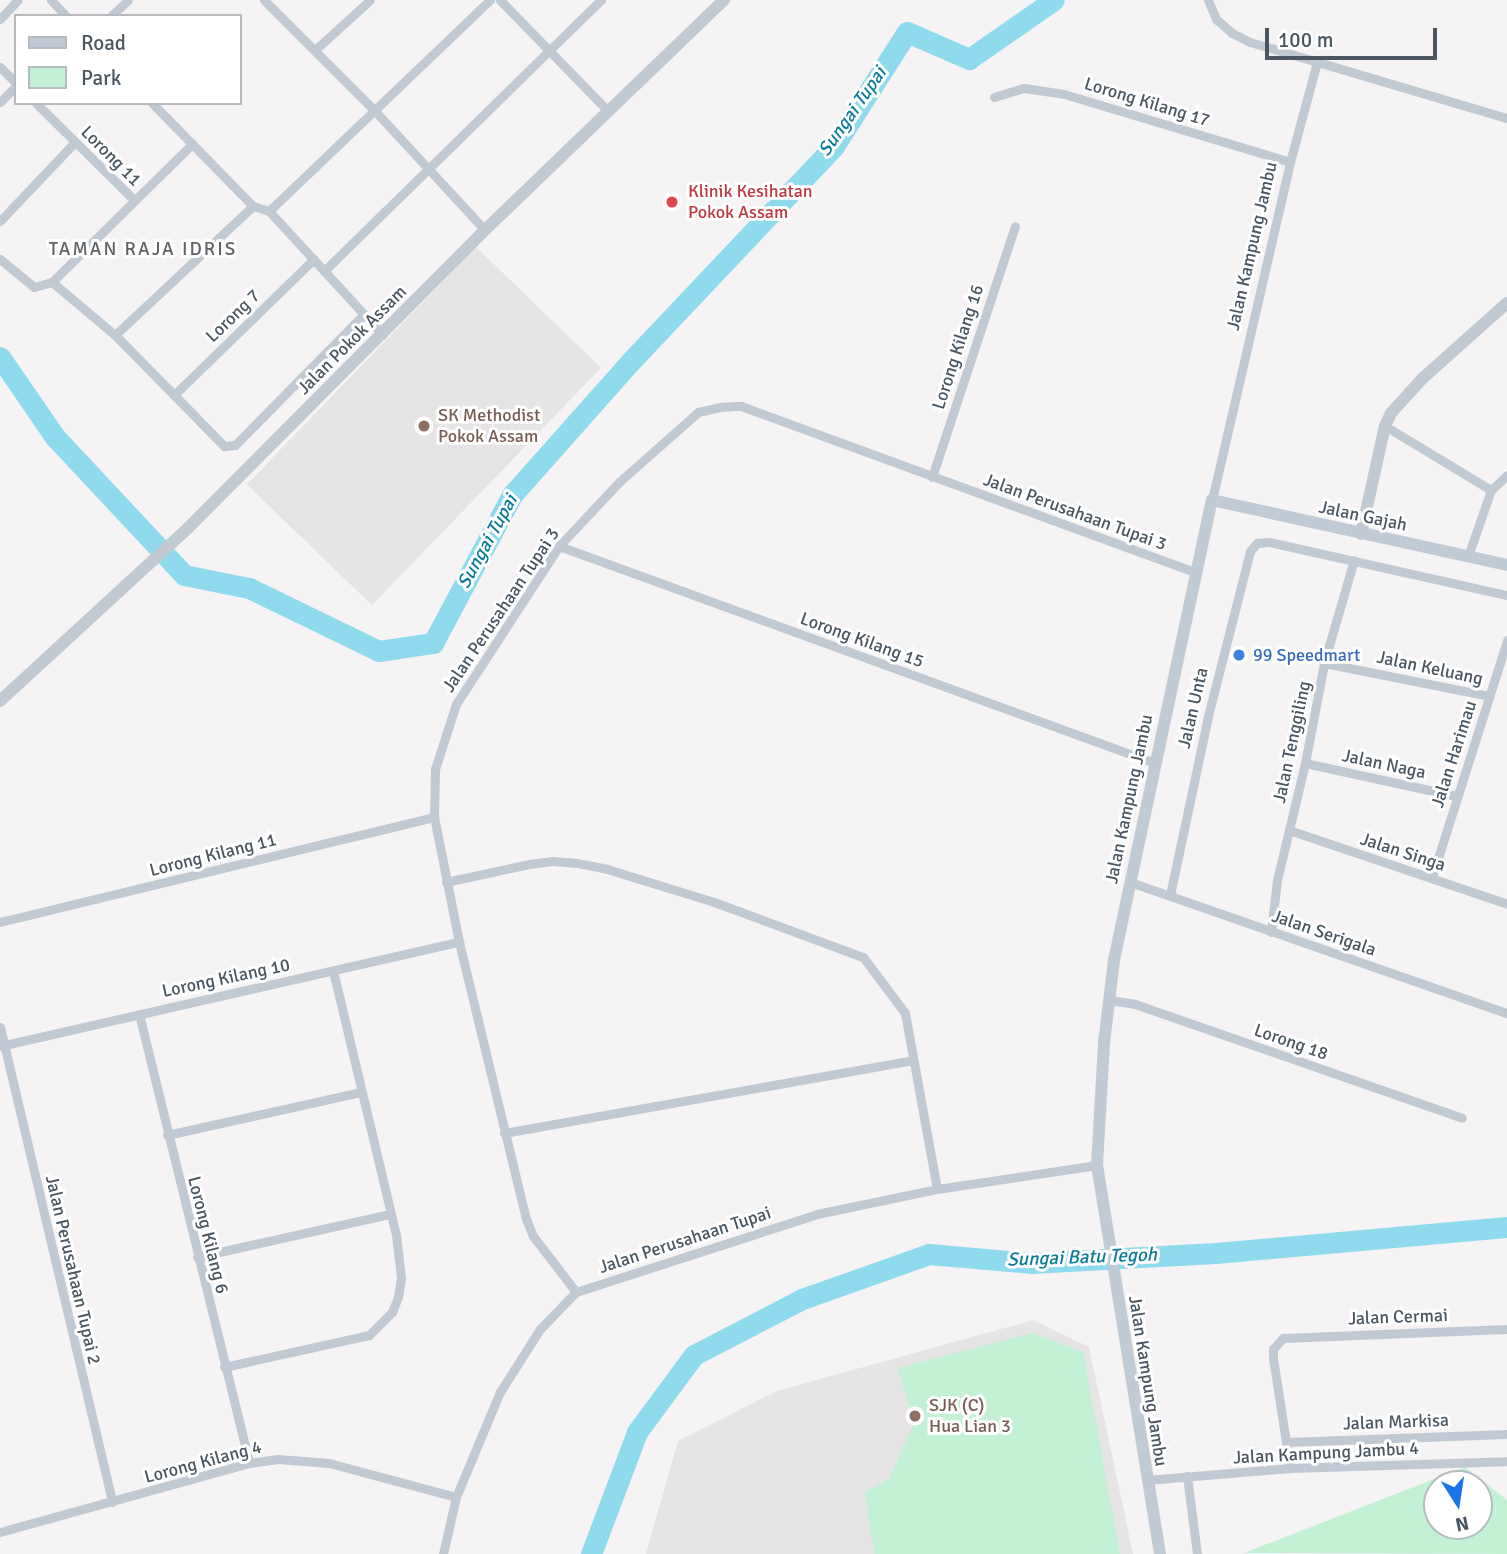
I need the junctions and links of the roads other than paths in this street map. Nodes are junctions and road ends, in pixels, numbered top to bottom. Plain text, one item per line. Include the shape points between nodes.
1 (18, 0) edge
2 (51, 0) edge
3 (128, 0) edge
4 (264, 0) edge
5 (370, 0) edge
6 (490, 0) edge
7 (500, 0) edge
8 (601, 0) edge
9 (724, 0) edge
10 (1208, 0) edge
11 (64, 14) edge
12 (113, 14) edge
13 (0, 19) edge
14 (314, 50) junction
15 (552, 51) junction
16 (1317, 62) junction
17 (0, 67) edge
18 (14, 82) edge
19 (14, 86) edge
20 (994, 97) dead end
21 (0, 102) edge
22 (38, 105) edge
23 (154, 105) edge
24 (375, 111) junction
25 (608, 111) junction
26 (1507, 118) edge
27 (75, 142) junction
28 (192, 144) junction
29 (1290, 162) junction
30 (428, 171) junction
31 (134, 200) junction
32 (253, 206) junction
33 (269, 211) junction
34 (0, 222) edge
35 (1015, 226) dead end
36 (485, 230) junction
37 (0, 259) edge
38 (314, 259) junction
39 (324, 271) junction
40 (52, 282) junction
41 (1507, 303) edge
42 (364, 314) junction
43 (115, 335) junction
44 (383, 335) junction
45 (174, 395) junction
46 (1385, 426) junction
47 (1507, 475) edge
48 (932, 477) junction
49 (1491, 490) junction
50 (1212, 500) junction
51 (1361, 534) junction
52 (559, 546) junction
53 (1468, 556) junction
54 (1354, 560) junction
55 (1507, 565) edge
56 (1195, 572) junction
57 (1507, 595) edge
58 (1507, 640) edge
59 (1324, 663) junction
60 (1489, 696) junction
61 (0, 701) edge
62 (1155, 762) junction
63 (1305, 763) junction
64 (1456, 796) junction
65 (434, 817) junction
66 (1289, 830) junction
67 (1432, 877) junction
68 (446, 882) junction
69 (1130, 882) junction
70 (1170, 895) junction
71 (1507, 904) edge
72 (0, 922) edge
73 (1271, 932) junction
74 (459, 942) junction
75 (333, 971) junction
76 (1108, 1000) junction
77 (1507, 1013) edge
78 (139, 1014) junction
79 (0, 1027) edge
80 (2, 1046) edge
81 (912, 1060) junction
82 (362, 1092) junction
83 (1462, 1118) dead end
84 (504, 1133) junction
85 (167, 1135) junction
86 (1097, 1165) junction
87 (937, 1189) junction
88 (390, 1214) junction
89 (197, 1258) junction
90 (576, 1292) junction
91 (1507, 1329) edge
92 (224, 1367) junction
93 (1507, 1434) edge
94 (1287, 1442) junction
95 (1507, 1461) edge
96 (249, 1463) junction
97 (1290, 1468) junction
98 (1187, 1476) junction
99 (1147, 1480) junction
100 (456, 1497) junction
101 (112, 1502) junction
102 (0, 1532) edge
103 (443, 1554) edge
104 (1160, 1554) edge
105 (1197, 1554) edge

1 - 13 street
2 - 11 street
3 - 12 street
4 - 14 street
5 - 14 street
6 - 24 street
7 - 15 street
8 - 15 street
9 - 25 street, Jalan Pokok Assam
10 - 16 street via 1216,19 1232,33 1250,43
14 - 24 street
15 - 25 street
15 - 30 street
16 - 26 street
16 - 29 street, Jalan Kampung Jambu
17 - 18 street
19 - 21 street
20 - 29 street, Lorong Kilang 17 via 1024,88 1064,94
22 - 27 street, Lorong 11
23 - 28 street
24 - 30 street
24 - 33 street
25 - 36 street, Jalan Pokok Assam
27 - 31 street, Lorong 11
27 - 34 street
28 - 31 street
28 - 32 street
29 - 50 street, Jalan Kampung Jambu
30 - 36 street
30 - 39 street
31 - 40 street
32 - 33 street
32 - 43 street
33 - 38 street
35 - 48 street, Lorong Kilang 16
36 - 44 street, Jalan Pokok Assam
37 - 40 street via 34,286
38 - 39 street
38 - 45 street, Lorong 7
39 - 42 street
40 - 43 street
41 - 46 street via 1423,379
42 - 44 street
42 - 45 street via 235,445 221,445
43 - 45 street
44 - 61 street, Jalan Pokok Assam
46 - 49 street
46 - 51 street
47 - 49 street
48 - 52 street, Jalan Perusahaan Tupai 3 via 741,406 719,407 698,412 619,482
48 - 56 street, Jalan Perusahaan Tupai 3
49 - 53 street
50 - 51 main road, Jalan Gajah
50 - 56 main road, Jalan Kampung Jambu
51 - 53 main road, Jalan Gajah
52 - 62 street, Lorong Kilang 15
52 - 65 street, Jalan Perusahaan Tupai 3 via 456,704 435,769
53 - 55 main road, Jalan Gajah
54 - 57 street
54 - 59 street, Jalan Tenggiling
54 - 70 street, Jalan Unta via 1269,542 1257,543 1250,551 1208,716
56 - 62 main road, Jalan Kampung Jambu
58 - 60 street, Jalan Harimau
59 - 60 street, Jalan Keluang
59 - 63 street, Jalan Tenggiling
60 - 64 street, Jalan Harimau
62 - 69 main road, Jalan Kampung Jambu
63 - 64 street, Jalan Naga
63 - 66 street, Jalan Tenggiling
64 - 67 street, Jalan Harimau
65 - 68 street, Jalan Perusahaan Tupai 3
65 - 72 street, Lorong Kilang 11
66 - 67 street, Jalan Singa
66 - 73 street, Jalan Tenggiling
67 - 71 street, Jalan Singa
68 - 74 street, Jalan Perusahaan Tupai 3
68 - 81 street via 529,864 577,863 714,902 856,954 869,962 905,1013
69 - 70 street, Jalan Serigala
69 - 76 main road, Jalan Kampung Jambu
70 - 73 street, Jalan Serigala
73 - 77 street, Jalan Serigala
74 - 75 street, Lorong Kilang 10
74 - 84 street, Jalan Perusahaan Tupai 3
75 - 78 street, Lorong Kilang 10
75 - 82 street
76 - 83 street, Lorong 18 via 1135,1004
76 - 86 main road, Jalan Kampung Jambu
78 - 80 street, Lorong Kilang 10
78 - 85 street, Lorong Kilang 6
79 - 80 street, Jalan Perusahaan Tupai 2
80 - 101 street, Jalan Perusahaan Tupai 2
81 - 84 street
81 - 87 street
82 - 85 street
82 - 88 street
84 - 90 street, Jalan Perusahaan Tupai 3 via 533,1236
85 - 89 street, Lorong Kilang 6
86 - 87 street, Jalan Perusahaan Tupai
86 - 99 main road, Jalan Kampung Jambu
87 - 90 street, Jalan Perusahaan Tupai via 817,1214
88 - 89 street
88 - 92 street via 401,1278 392,1312 382,1325 369,1335
89 - 92 street, Lorong Kilang 6
90 - 100 street, Jalan Perusahaan Tupai via 540,1329 500,1392
91 - 94 street, Jalan Cermai via 1291,1335 1278,1342 1273,1357
92 - 96 street, Lorong Kilang 6
93 - 94 street, Jalan Markisa
94 - 97 street
95 - 97 street, Jalan Kampung Jambu 4
96 - 100 street, Lorong Kilang 4 via 303,1458
96 - 101 street, Lorong Kilang 4
97 - 98 street, Jalan Kampung Jambu 4
98 - 99 street, Jalan Kampung Jambu 4
98 - 105 street
99 - 104 main road, Jalan Kampung Jambu
100 - 103 street, Jalan Perusahaan Tupai
101 - 102 street, Lorong Kilang 4

